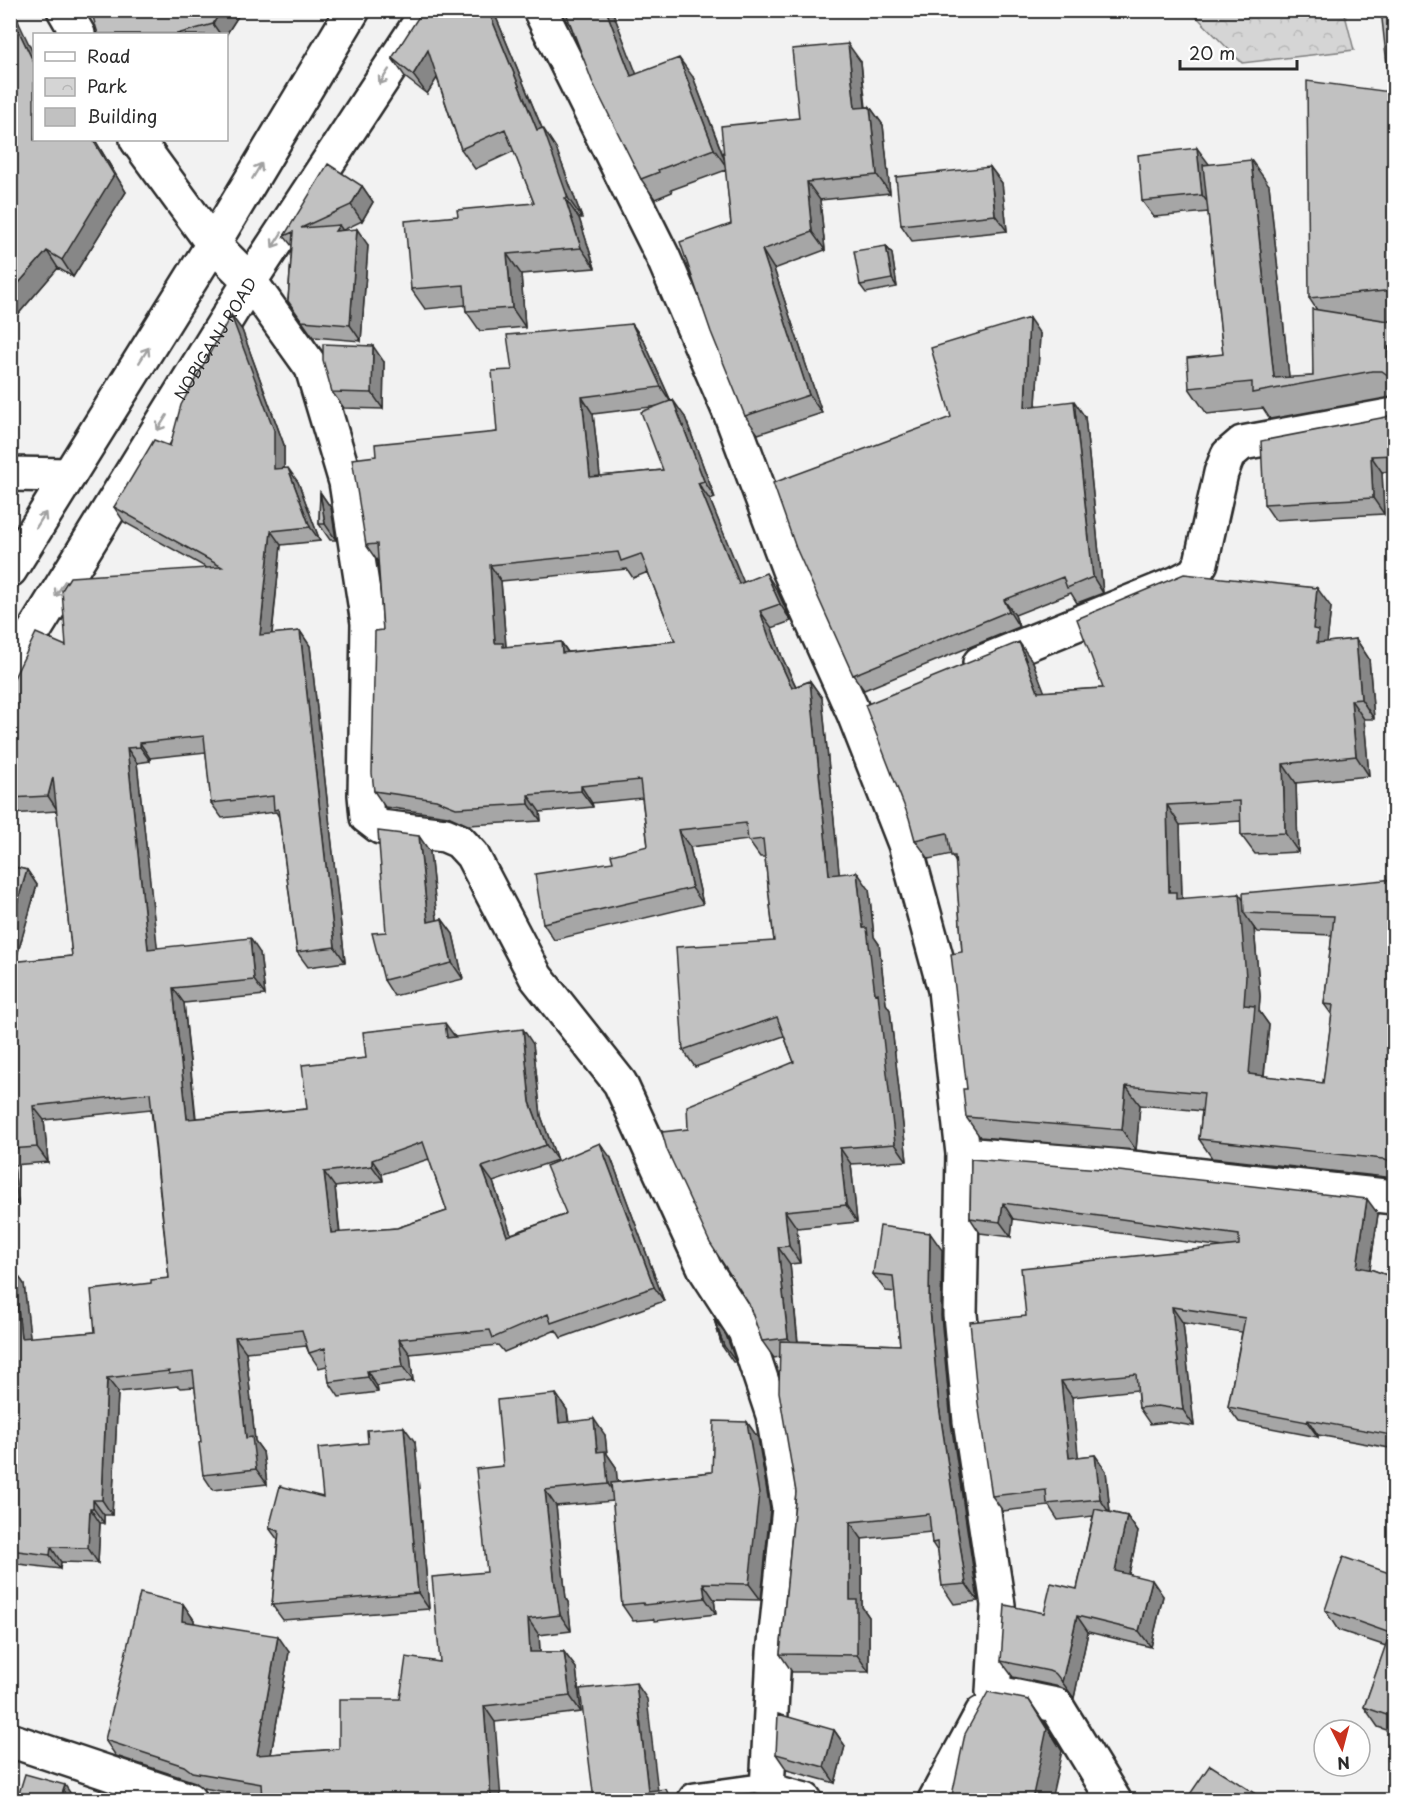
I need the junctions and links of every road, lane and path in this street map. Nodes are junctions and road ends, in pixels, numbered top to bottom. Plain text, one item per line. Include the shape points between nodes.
1 (64, 10) edge
2 (353, 10) edge
3 (428, 10) edge
4 (540, 10) edge
5 (77, 33) edge
6 (138, 141) edge
7 (213, 244) junction
8 (250, 281) junction
9 (1395, 415) edge
10 (10, 474) edge
11 (69, 475) junction
12 (10, 570) edge
13 (10, 670) edge
14 (951, 675) edge
15 (886, 701) edge
16 (854, 714) junction
17 (963, 1154) junction
18 (1395, 1197) edge
19 (993, 1692) junction
20 (10, 1740) edge
21 (767, 1790) junction
22 (189, 1800) edge
23 (695, 1800) edge
24 (805, 1800) edge
25 (935, 1800) edge
26 (1114, 1800) edge

1 - 5 street
7 -> 2 street
3 -> 8 street, NOBIGANJ ROAD
4 - 16 street via 663,257 730,415 789,570
6 - 7 street
7 - 8 street
11 -> 7 street
8 -> 13 street, NOBIGANJ ROAD
8 - 21 street via 312,368 346,482 368,623 367,817 380,827 444,834 459,841 472,855 536,977 620,1083 705,1269 745,1331 773,1415 789,1508 774,1653
9 - 14 street via 1242,443 1228,455 1221,473 1202,563 1194,574
10 - 11 street
12 -> 11 street
15 - 16 street
16 - 17 street via 905,844 945,990
17 - 18 street via 1114,1166
17 - 19 street via 960,1314 970,1421 998,1605
19 - 25 street
19 - 26 street via 1056,1705
20 - 22 street
21 - 23 street
21 - 24 street

